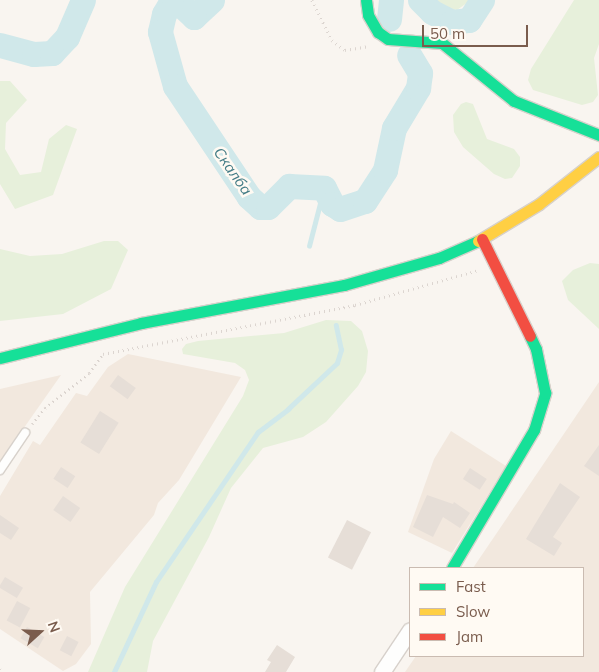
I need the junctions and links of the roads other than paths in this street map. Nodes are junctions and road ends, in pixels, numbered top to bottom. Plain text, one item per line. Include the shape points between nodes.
1 (366, 0) edge
2 (599, 135) edge
3 (599, 157) edge
4 (482, 239) junction
5 (0, 358) edge
6 (25, 433) road end
7 (0, 470) edge
8 (453, 567) edge
9 (409, 632) edge
10 (382, 672) edge

1 - 2 street via 368,15 378,32 388,39 442,43 514,101
3 - 4 street via 539,204
4 - 5 street via 431,261 353,283 51,342
4 - 8 street via 536,349 545,393 534,430 516,464
6 - 7 lane
9 - 10 street

